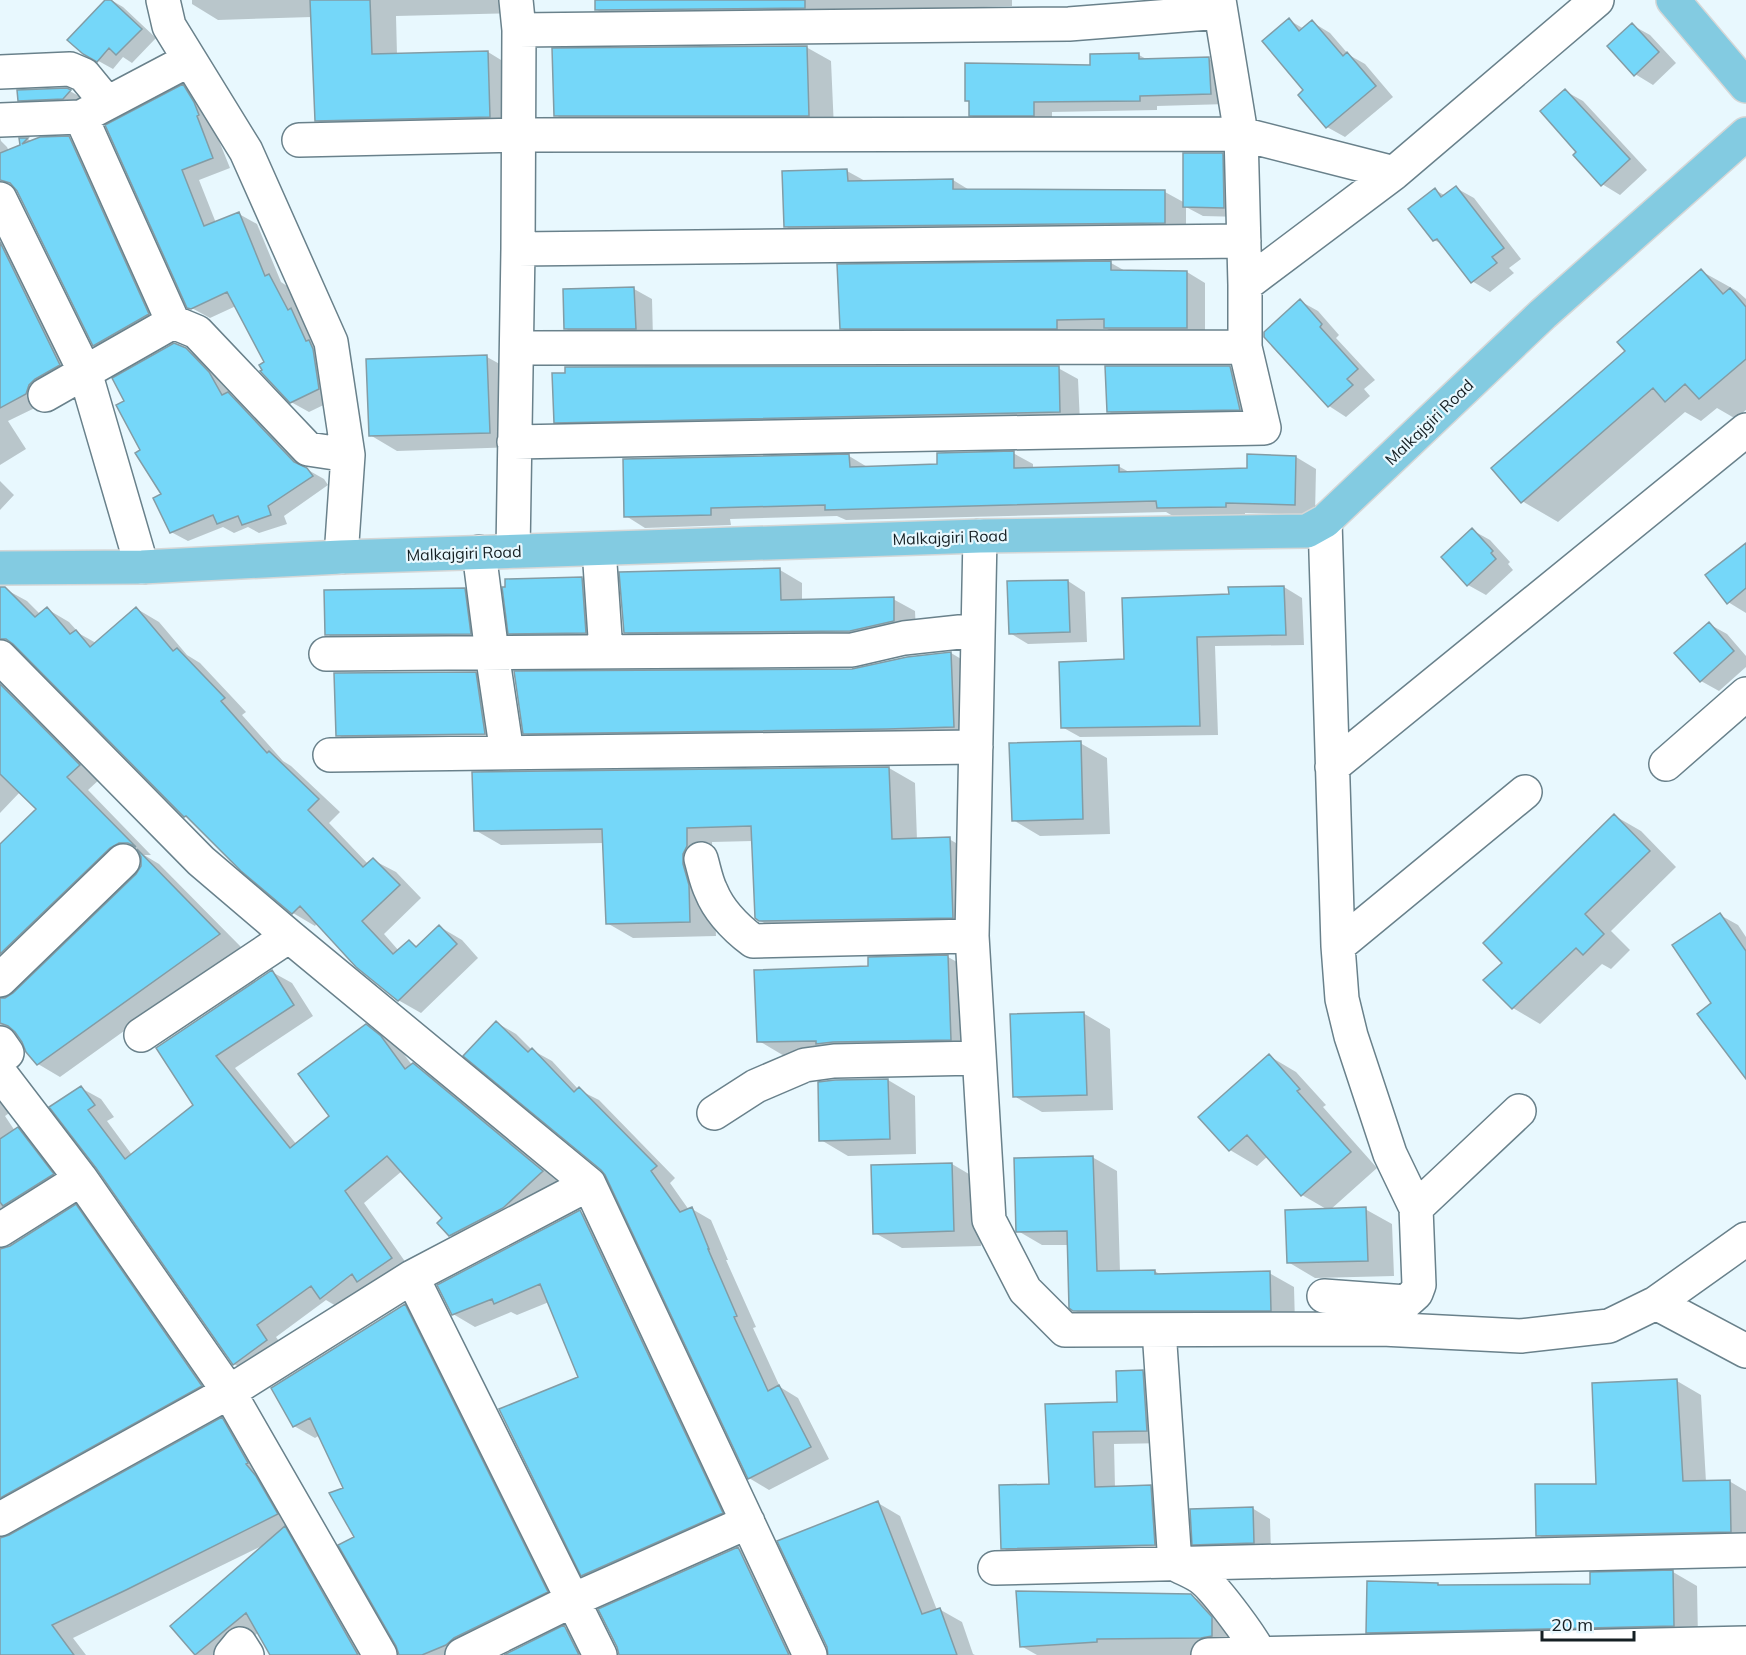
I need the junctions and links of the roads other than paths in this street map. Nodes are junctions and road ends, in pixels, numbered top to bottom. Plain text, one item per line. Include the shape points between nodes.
1 (163, 0) edge
2 (1597, 0) edge
3 (1673, 0) edge
4 (1220, 6) edge
5 (1061, 12) edge
6 (518, 15) edge
7 (189, 60) junction
8 (0, 72) edge
9 (1746, 86) edge
10 (94, 110) junction
11 (0, 120) edge
12 (1240, 134) junction
13 (1746, 134) edge
14 (518, 135) junction
15 (299, 140) dead end
16 (1394, 173) junction
17 (0, 199) edge
18 (1244, 241) junction
19 (518, 249) junction
20 (1245, 285) junction
21 (173, 322) junction
22 (1245, 347) junction
23 (516, 348) junction
24 (85, 372) junction
25 (45, 395) dead end
26 (1746, 430) edge
27 (514, 442) junction
28 (348, 455) junction
29 (1325, 521) junction
30 (980, 536) junction
31 (599, 549) junction
32 (513, 551) junction
33 (479, 552) junction
34 (341, 557) junction
35 (142, 567) junction
36 (0, 568) edge
37 (978, 630) junction
38 (606, 652) junction
39 (492, 653) junction
40 (326, 654) dead end
41 (0, 657) edge
42 (1746, 694) edge
43 (976, 747) junction
44 (507, 753) junction
45 (330, 755) dead end
46 (1666, 764) dead end
47 (1332, 767) junction
48 (1526, 792) dead end
49 (701, 859) dead end
50 (123, 861) dead end
51 (289, 936) junction
52 (972, 936) junction
53 (1338, 946) junction
54 (0, 980) edge
55 (141, 1035) dead end
56 (2, 1056) edge
57 (979, 1058) junction
58 (1519, 1111) dead end
59 (714, 1113) dead end
60 (81, 1179) junction
61 (589, 1184) junction
62 (1416, 1208) junction
63 (0, 1230) edge
64 (1746, 1239) edge
65 (412, 1277) junction
66 (1324, 1296) dead end
67 (1656, 1303) junction
68 (1159, 1330) junction
69 (1746, 1351) edge
70 (229, 1392) junction
71 (0, 1519) edge
72 (748, 1522) junction
73 (1746, 1550) edge
74 (1175, 1564) junction
75 (995, 1568) dead end
76 (573, 1600) junction
77 (1746, 1643) edge
78 (1260, 1654) edge
79 (231, 1655) edge
80 (247, 1655) edge
81 (380, 1655) edge
82 (462, 1655) edge
83 (600, 1655) edge
84 (810, 1655) edge
85 (1208, 1655) edge

1 - 7 street via 170,26
2 - 16 street
3 - 9 main road
4 - 5 street
4 - 12 street
5 - 6 street
6 - 14 street
7 - 10 street
7 - 28 street via 246,151 331,342
8 - 10 street via 70,69 84,75
10 - 11 street
10 - 21 street
12 - 14 street
12 - 16 street
12 - 18 street
13 - 29 main road, Malkajgiri Road via 1543,314
14 - 15 street
14 - 19 street
16 - 20 street
17 - 24 street
18 - 19 street
18 - 20 street
19 - 23 street
20 - 22 street
21 - 24 street
21 - 28 street via 197,332 308,449
22 - 23 street
22 - 27 street via 1264,428
23 - 27 street
24 - 25 street
24 - 35 street
26 - 47 street
27 - 32 street
28 - 34 street
29 - 30 main road, Malkajgiri Road via 1306,531 1289,533
29 - 47 street
30 - 31 main road, Malkajgiri Road
30 - 37 street
31 - 32 main road, Malkajgiri Road
31 - 38 street
32 - 33 main road, Malkajgiri Road
33 - 34 main road, Malkajgiri Road
33 - 39 street
34 - 35 main road, Malkajgiri Road
35 - 36 main road, Malkajgiri Road
37 - 38 street via 904,638 852,650
37 - 43 street
38 - 39 street
39 - 40 street
39 - 44 street
41 - 51 street via 201,861
42 - 46 street
43 - 44 street
43 - 52 street
44 - 45 street
47 - 53 street
48 - 53 street
49 - 52 street via 711,892 735,927 753,941
50 - 54 street
51 - 55 street
51 - 61 street
52 - 57 street
53 - 62 street via 1342,999 1351,1036 1390,1154
56 - 60 street
57 - 59 street via 805,1065 756,1086
57 - 68 street via 989,1221 1025,1290 1065,1330
58 - 62 street
60 - 63 street
60 - 70 street
61 - 65 street
61 - 72 street
62 - 66 street via 1416,1293 1406,1302
64 - 67 street
65 - 70 street
65 - 76 street
67 - 68 street via 1609,1326 1521,1336 1382,1329
67 - 69 street
68 - 74 street
70 - 71 street
70 - 81 street
72 - 76 street
72 - 84 street
73 - 74 street
74 - 75 street
74 - 78 street via 1204,1580 1226,1604
76 - 82 street
76 - 83 street
77 - 78 street
78 - 85 street
79 - 80 street via 240,1644

